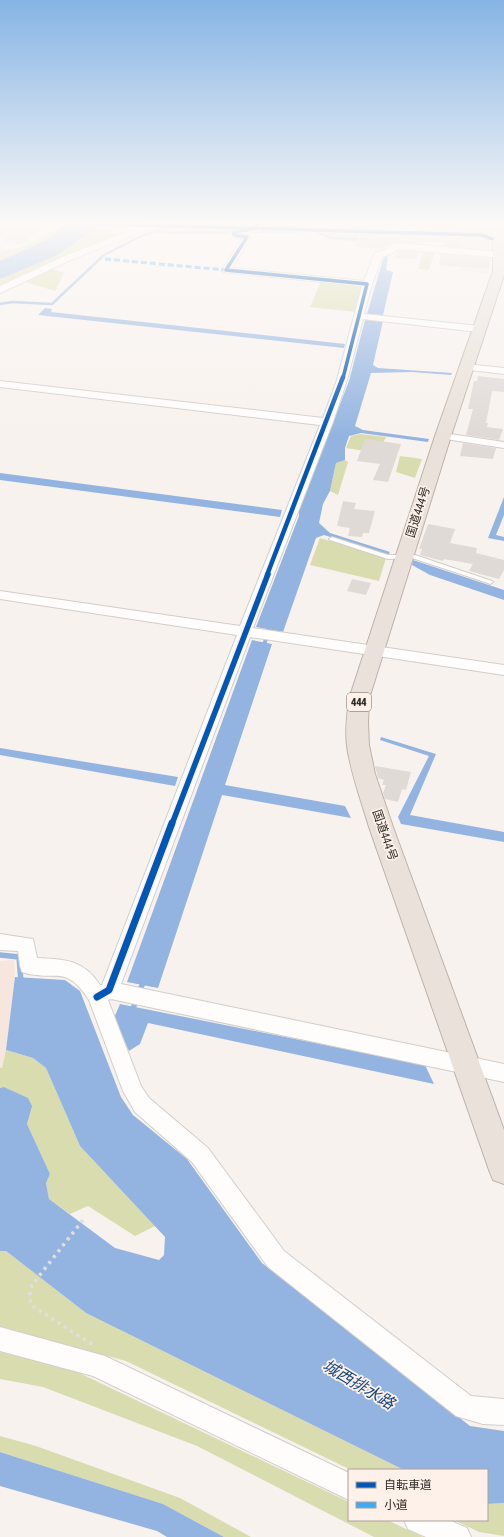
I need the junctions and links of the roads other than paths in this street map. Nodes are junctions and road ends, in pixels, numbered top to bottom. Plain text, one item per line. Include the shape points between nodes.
1 (365, 293) edge
2 (491, 293) edge
3 (359, 316) junction
4 (479, 329) junction
5 (466, 367) junction
6 (504, 371) edge
7 (0, 384) edge
8 (327, 422) junction
9 (442, 436) junction
10 (504, 445) edge
11 (332, 539) dead end
12 (404, 557) junction
13 (490, 582) dead end
14 (0, 595) edge
15 (245, 632) junction
16 (374, 650) junction
17 (504, 670) edge
18 (0, 942) edge
19 (103, 993) junction
20 (467, 1065) junction
21 (504, 1073) edge
22 (504, 1170) edge
23 (0, 1339) edge
24 (504, 1412) edge
25 (348, 1487) edge
26 (419, 1521) edge
27 (458, 1537) edge

1 - 3 street
2 - 4 highway, 国道444号 / 444
3 - 4 street
3 - 8 street via 342,380
4 - 5 highway, 国道444号 / 444
5 - 6 street
5 - 9 highway, 国道444号 / 444
7 - 8 street
8 - 15 street
9 - 10 street
9 - 12 highway, 国道444号 / 444
11 - 12 lane via 388,557
12 - 13 lane via 413,556
12 - 16 highway, 国道444号 / 444
14 - 15 street
15 - 16 street
15 - 19 street
16 - 17 street
16 - 20 highway, 国道444号 / 444 via 359,699 359,753 382,827
18 - 19 street via 26,944 29,966 65,967
19 - 20 street via 138,996
19 - 24 street via 133,1091 142,1105 200,1155 276,1259 465,1407
20 - 21 street
20 - 22 highway, 国道444号 / 444
23 - 25 street via 96,1365
26 - 27 street

